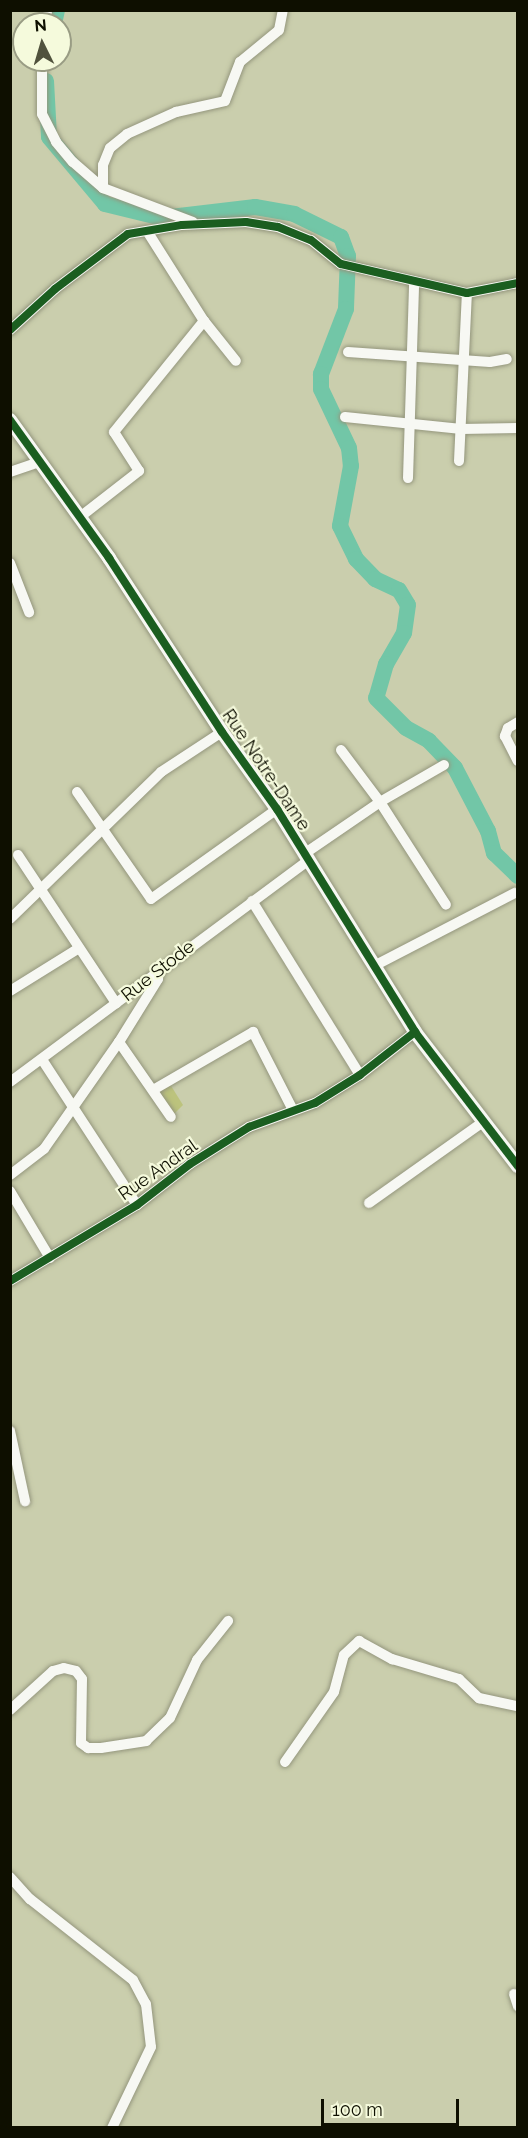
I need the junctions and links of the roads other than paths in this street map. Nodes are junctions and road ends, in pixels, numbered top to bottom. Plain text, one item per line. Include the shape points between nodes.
1 (283, 10) edge
2 (42, 72) edge
3 (103, 188) junction
4 (198, 224) junction
5 (147, 231) junction
6 (414, 282) junction
7 (518, 283) edge
8 (467, 293) junction
9 (204, 321) junction
10 (10, 330) edge
11 (348, 352) dead end
12 (412, 357) junction
13 (507, 359) dead end
14 (467, 360) junction
15 (236, 361) dead end
16 (345, 417) dead end
17 (10, 420) edge
18 (409, 425) junction
19 (518, 428) edge
20 (461, 429) junction
21 (459, 461) dead end
22 (39, 462) junction
23 (10, 472) edge
24 (408, 478) dead end
25 (80, 517) junction
26 (10, 563) edge
27 (29, 612) dead end
28 (518, 722) edge
29 (222, 732) junction
30 (341, 750) dead end
31 (518, 761) edge
32 (444, 765) dead end
33 (76, 792) dead end
34 (380, 802) junction
35 (278, 808) junction
36 (102, 830) junction
37 (18, 855) dead end
38 (306, 858) junction
39 (42, 891) junction
40 (515, 893) dead end
41 (252, 901) junction
42 (446, 905) dead end
43 (10, 919) edge
44 (79, 948) junction
45 (374, 966) junction
46 (159, 969) junction
47 (10, 991) edge
48 (116, 1003) junction
49 (415, 1032) junction
50 (119, 1042) junction
51 (43, 1061) junction
52 (360, 1076) junction
53 (10, 1082) edge
54 (153, 1090) junction
55 (74, 1108) junction
56 (293, 1110) junction
57 (171, 1117) dead end
58 (483, 1122) junction
59 (518, 1166) edge
60 (10, 1175) edge
61 (10, 1191) edge
62 (369, 1203) dead end
63 (137, 1205) junction
64 (50, 1258) junction
65 (10, 1281) edge
66 (10, 1431) edge
67 (24, 1501) dead end
68 (228, 1621) dead end
69 (518, 1706) edge
70 (10, 1710) edge
71 (285, 1762) dead end
72 (10, 1877) edge
73 (514, 1994) dead end
74 (518, 2006) edge
75 (112, 2127) edge

1 - 3 street via 279,30 240,62 225,101 177,112 127,134 110,148 103,165
2 - 3 street via 42,114 56,142
3 - 4 street
4 - 5 street
4 - 6 street via 246,222 278,227 311,240 341,264 358,265
5 - 9 street
5 - 10 street via 128,234 55,289
6 - 8 street
6 - 12 street
7 - 8 street
8 - 14 street
9 - 15 street
9 - 25 street via 114,432 139,471
11 - 12 street
12 - 14 street
12 - 18 street
13 - 14 street
14 - 20 street
16 - 18 street
17 - 22 street, Rue Notre-Dame
18 - 20 street
18 - 24 street
19 - 20 street
20 - 21 street
22 - 23 street
22 - 25 street, Rue Notre-Dame
25 - 29 street, Rue Notre-Dame
26 - 27 street
28 - 31 street via 508,728 505,736
29 - 35 street, Rue Notre-Dame
29 - 36 street via 161,772
30 - 34 street
32 - 34 street, Rue Stode
33 - 36 street
34 - 38 street, Rue Stode
34 - 42 street
35 - 36 street via 151,899
35 - 38 street, Rue Notre-Dame
36 - 39 street
37 - 39 street
38 - 41 street, Rue Stode
38 - 45 street, Rue Notre-Dame
39 - 43 street
39 - 44 street
40 - 45 street
41 - 46 street, Rue Stode
41 - 52 street
44 - 47 street
44 - 48 street
45 - 49 street, Rue Notre-Dame
46 - 48 street, Rue Stode
46 - 50 street via 158,979
48 - 51 street, Rue Stode
49 - 52 street, Rue Andral
49 - 58 street, Rue Notre-Dame
50 - 54 street
50 - 55 street
51 - 53 street, Rue Stode
51 - 55 street
52 - 56 street, Rue Andral via 315,1103
54 - 56 street via 253,1032
54 - 57 street
55 - 60 street via 44,1149
55 - 63 street
56 - 63 street, Rue Andral via 249,1127 190,1164
58 - 59 street, Rue Notre-Dame
58 - 62 street
61 - 64 street
63 - 64 street, Rue Andral
64 - 65 street, Rue Andral
66 - 67 street
68 - 70 street via 197,1660 170,1718 146,1741 101,1748 88,1748 81,1743 82,1679 76,1671 64,1668 53,1671
69 - 71 street via 479,1698 459,1679 393,1659 359,1641 344,1655 334,1692
72 - 75 street via 30,1899 133,1980 146,2004 151,2047
73 - 74 street

